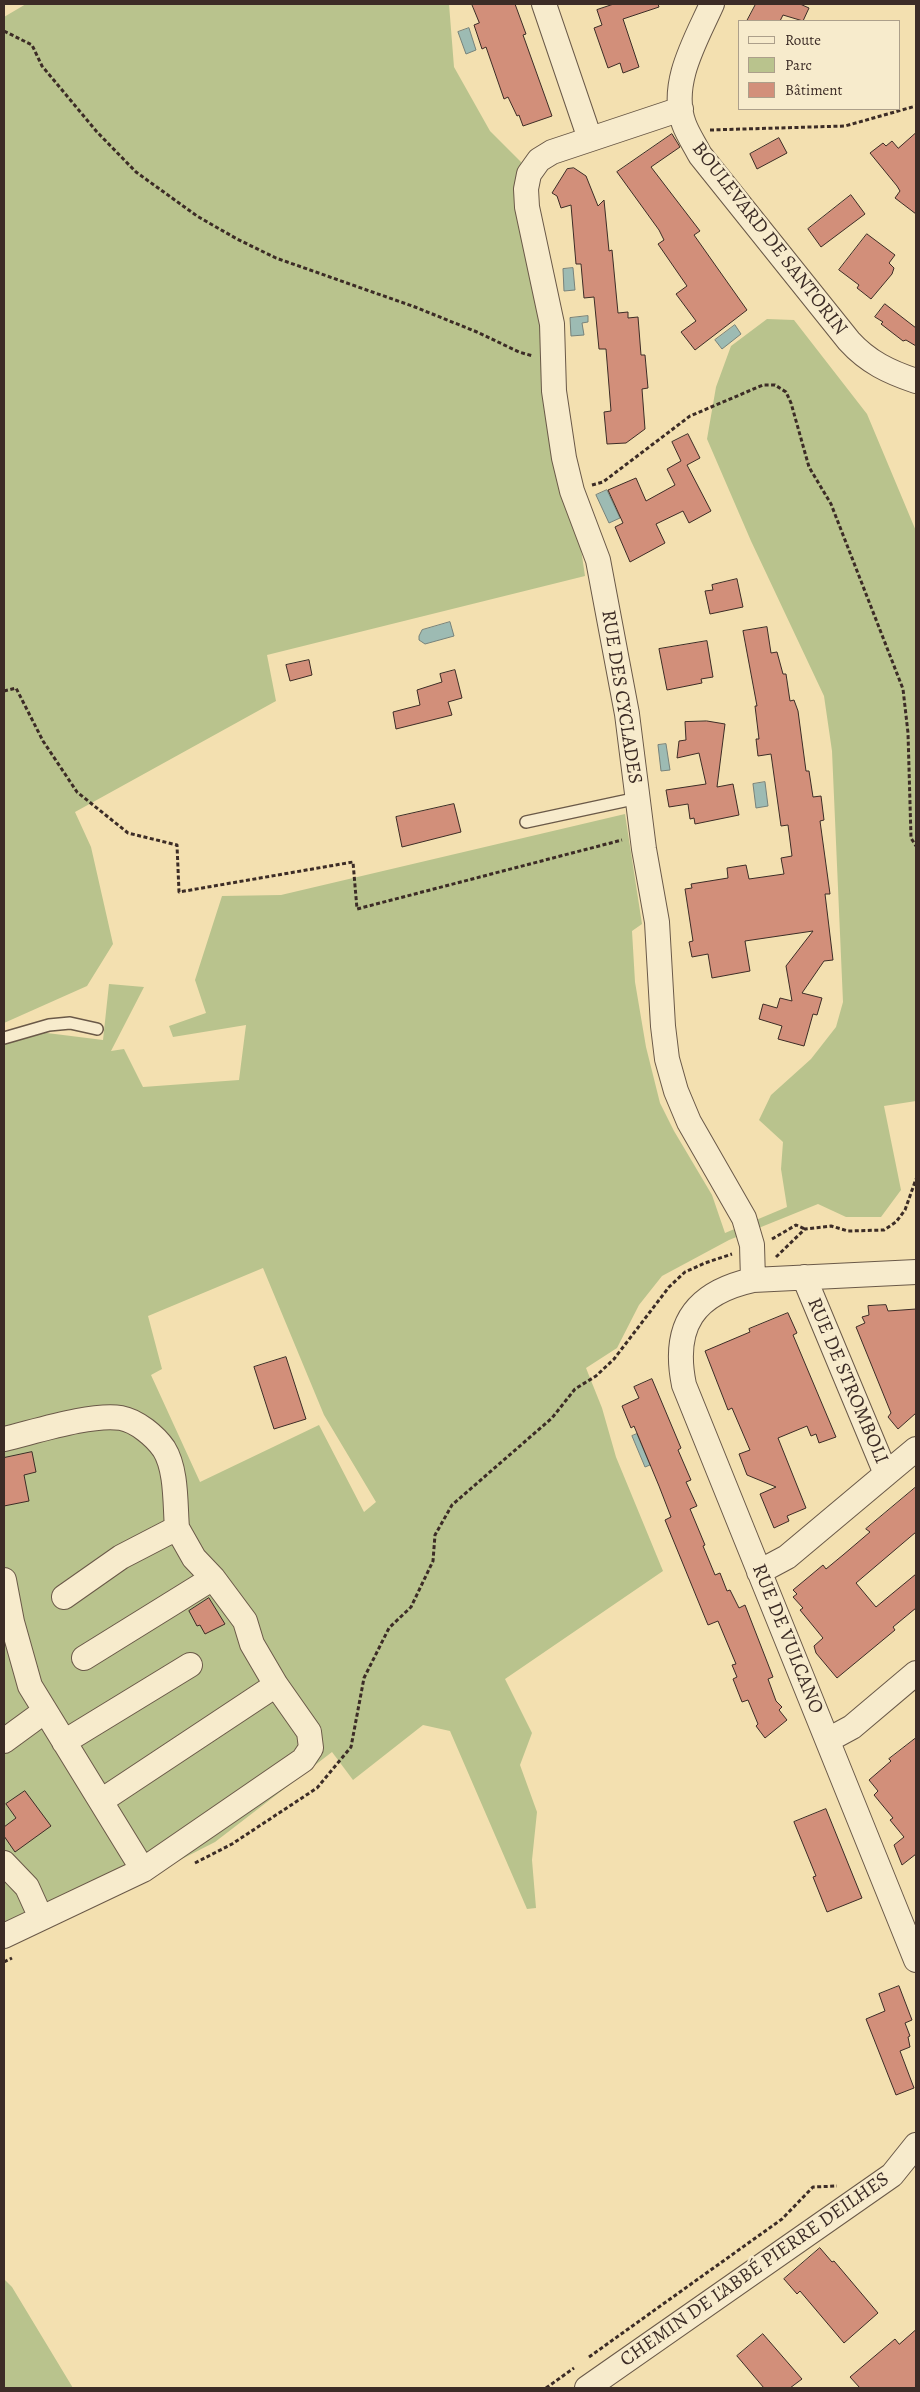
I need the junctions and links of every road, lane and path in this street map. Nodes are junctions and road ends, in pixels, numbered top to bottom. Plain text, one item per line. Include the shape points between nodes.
1 (544, 4) edge
2 (712, 4) edge
3 (4, 31) edge
4 (916, 106) edge
5 (681, 109) junction
6 (710, 135) dead end
7 (590, 139) junction
8 (554, 362) junction
9 (916, 381) edge
10 (572, 491) junction
11 (4, 691) edge
12 (638, 798) junction
13 (526, 822) dead end
14 (642, 835) junction
15 (916, 846) edge
16 (97, 1029) dead end
17 (4, 1038) edge
18 (916, 1179) edge
19 (805, 1229) junction
20 (752, 1245) junction
21 (772, 1261) dead end
22 (916, 1272) edge
23 (804, 1277) junction
24 (753, 1280) junction
25 (4, 1439) edge
26 (916, 1449) edge
27 (886, 1474) junction
28 (176, 1528) junction
29 (759, 1572) junction
30 (213, 1578) junction
31 (4, 1580) edge
32 (64, 1597) dead end
33 (8, 1624) edge
34 (84, 1658) dead end
35 (190, 1665) dead end
36 (916, 1674) edge
37 (276, 1685) junction
38 (45, 1711) junction
39 (828, 1740) junction
40 (4, 1741) edge
41 (64, 1742) junction
42 (101, 1801) junction
43 (4, 1863) edge
44 (188, 1867) dead end
45 (143, 1870) junction
46 (41, 1918) junction
47 (910, 1922) edge
48 (4, 1936) edge
49 (12, 1958) dead end
50 (916, 1960) edge
51 (4, 1962) edge
52 (916, 2145) edge
53 (868, 2193) junction
54 (585, 2360) dead end
55 (577, 2366) dead end
56 (546, 2388) edge
57 (587, 2388) edge

1 - 7 street
2 - 5 street, BOULEVARD DE SANTORIN via 686,62 681,85
3 - 8 path via 32,45 46,73 136,172 197,216 276,258 415,307 519,352
4 - 6 path via 845,126 708,130
5 - 7 street, RUE DES CYCLADES
5 - 9 street, BOULEVARD DE SANTORIN via 683,123 700,155 849,341 878,367
7 - 8 street, RUE DES CYCLADES via 539,160 526,189 532,235 552,324
8 - 10 street, RUE DES CYCLADES via 558,424
10 - 12 street, RUE DES CYCLADES via 595,552 603,584 627,714
10 - 15 path via 603,482 690,416 762,385 775,385 786,392 809,467 830,504 903,689 908,732 911,838
11 - 14 path via 16,688 43,741 78,792 128,833 177,844 179,892 353,862 357,910
12 - 13 lane
12 - 14 street, RUE DES CYCLADES
14 - 20 street, RUE DES CYCLADES via 657,922 663,1026 669,1067 689,1122 744,1218
16 - 17 lane via 70,1023 48,1025
18 - 19 path via 905,1210 884,1230 848,1231 831,1226
19 - 20 path via 796,1225 770,1240
19 - 21 path
20 - 24 street, RUE DES CYCLADES
20 - 44 path via 685,1272 668,1287 614,1359 575,1390 552,1418 452,1505 435,1535 433,1561 411,1607 389,1628 364,1678 350,1747 317,1788 232,1844
22 - 23 street, RUE DE VULCANO
23 - 24 street, RUE DE VULCANO
23 - 27 street, RUE DE STROMBOLI
24 - 29 street, RUE DE VULCANO via 730,1285 708,1297 692,1315 682,1337 679,1361 684,1385
25 - 28 street via 84,1420 121,1418 144,1428 164,1450 174,1480
26 - 27 street
27 - 29 street, RUE DE STROMBOLI via 787,1557
28 - 30 street via 194,1558
28 - 32 street via 121,1557
29 - 39 street, RUE DE VULCANO
30 - 34 street
30 - 37 street via 245,1621 252,1644
31 - 33 street
33 - 38 street via 30,1686
35 - 41 street
36 - 39 street via 852,1727
37 - 42 street
37 - 45 street via 309,1732 311,1748 303,1760
38 - 40 street
38 - 41 street
39 - 47 street, RUE DE VULCANO
41 - 42 street
42 - 45 street
43 - 46 street via 27,1887
45 - 46 street
46 - 48 street
47 - 50 street, RUE DE VULCANO
49 - 51 path
52 - 53 street, CHEMIN DE L'ABBÉ PIERRE DEILHES via 892,2175
53 - 54 path via 851,2186 812,2187 782,2219
53 - 57 street, CHEMIN DE L'ABBÉ PIERRE DEILHES
55 - 56 path

